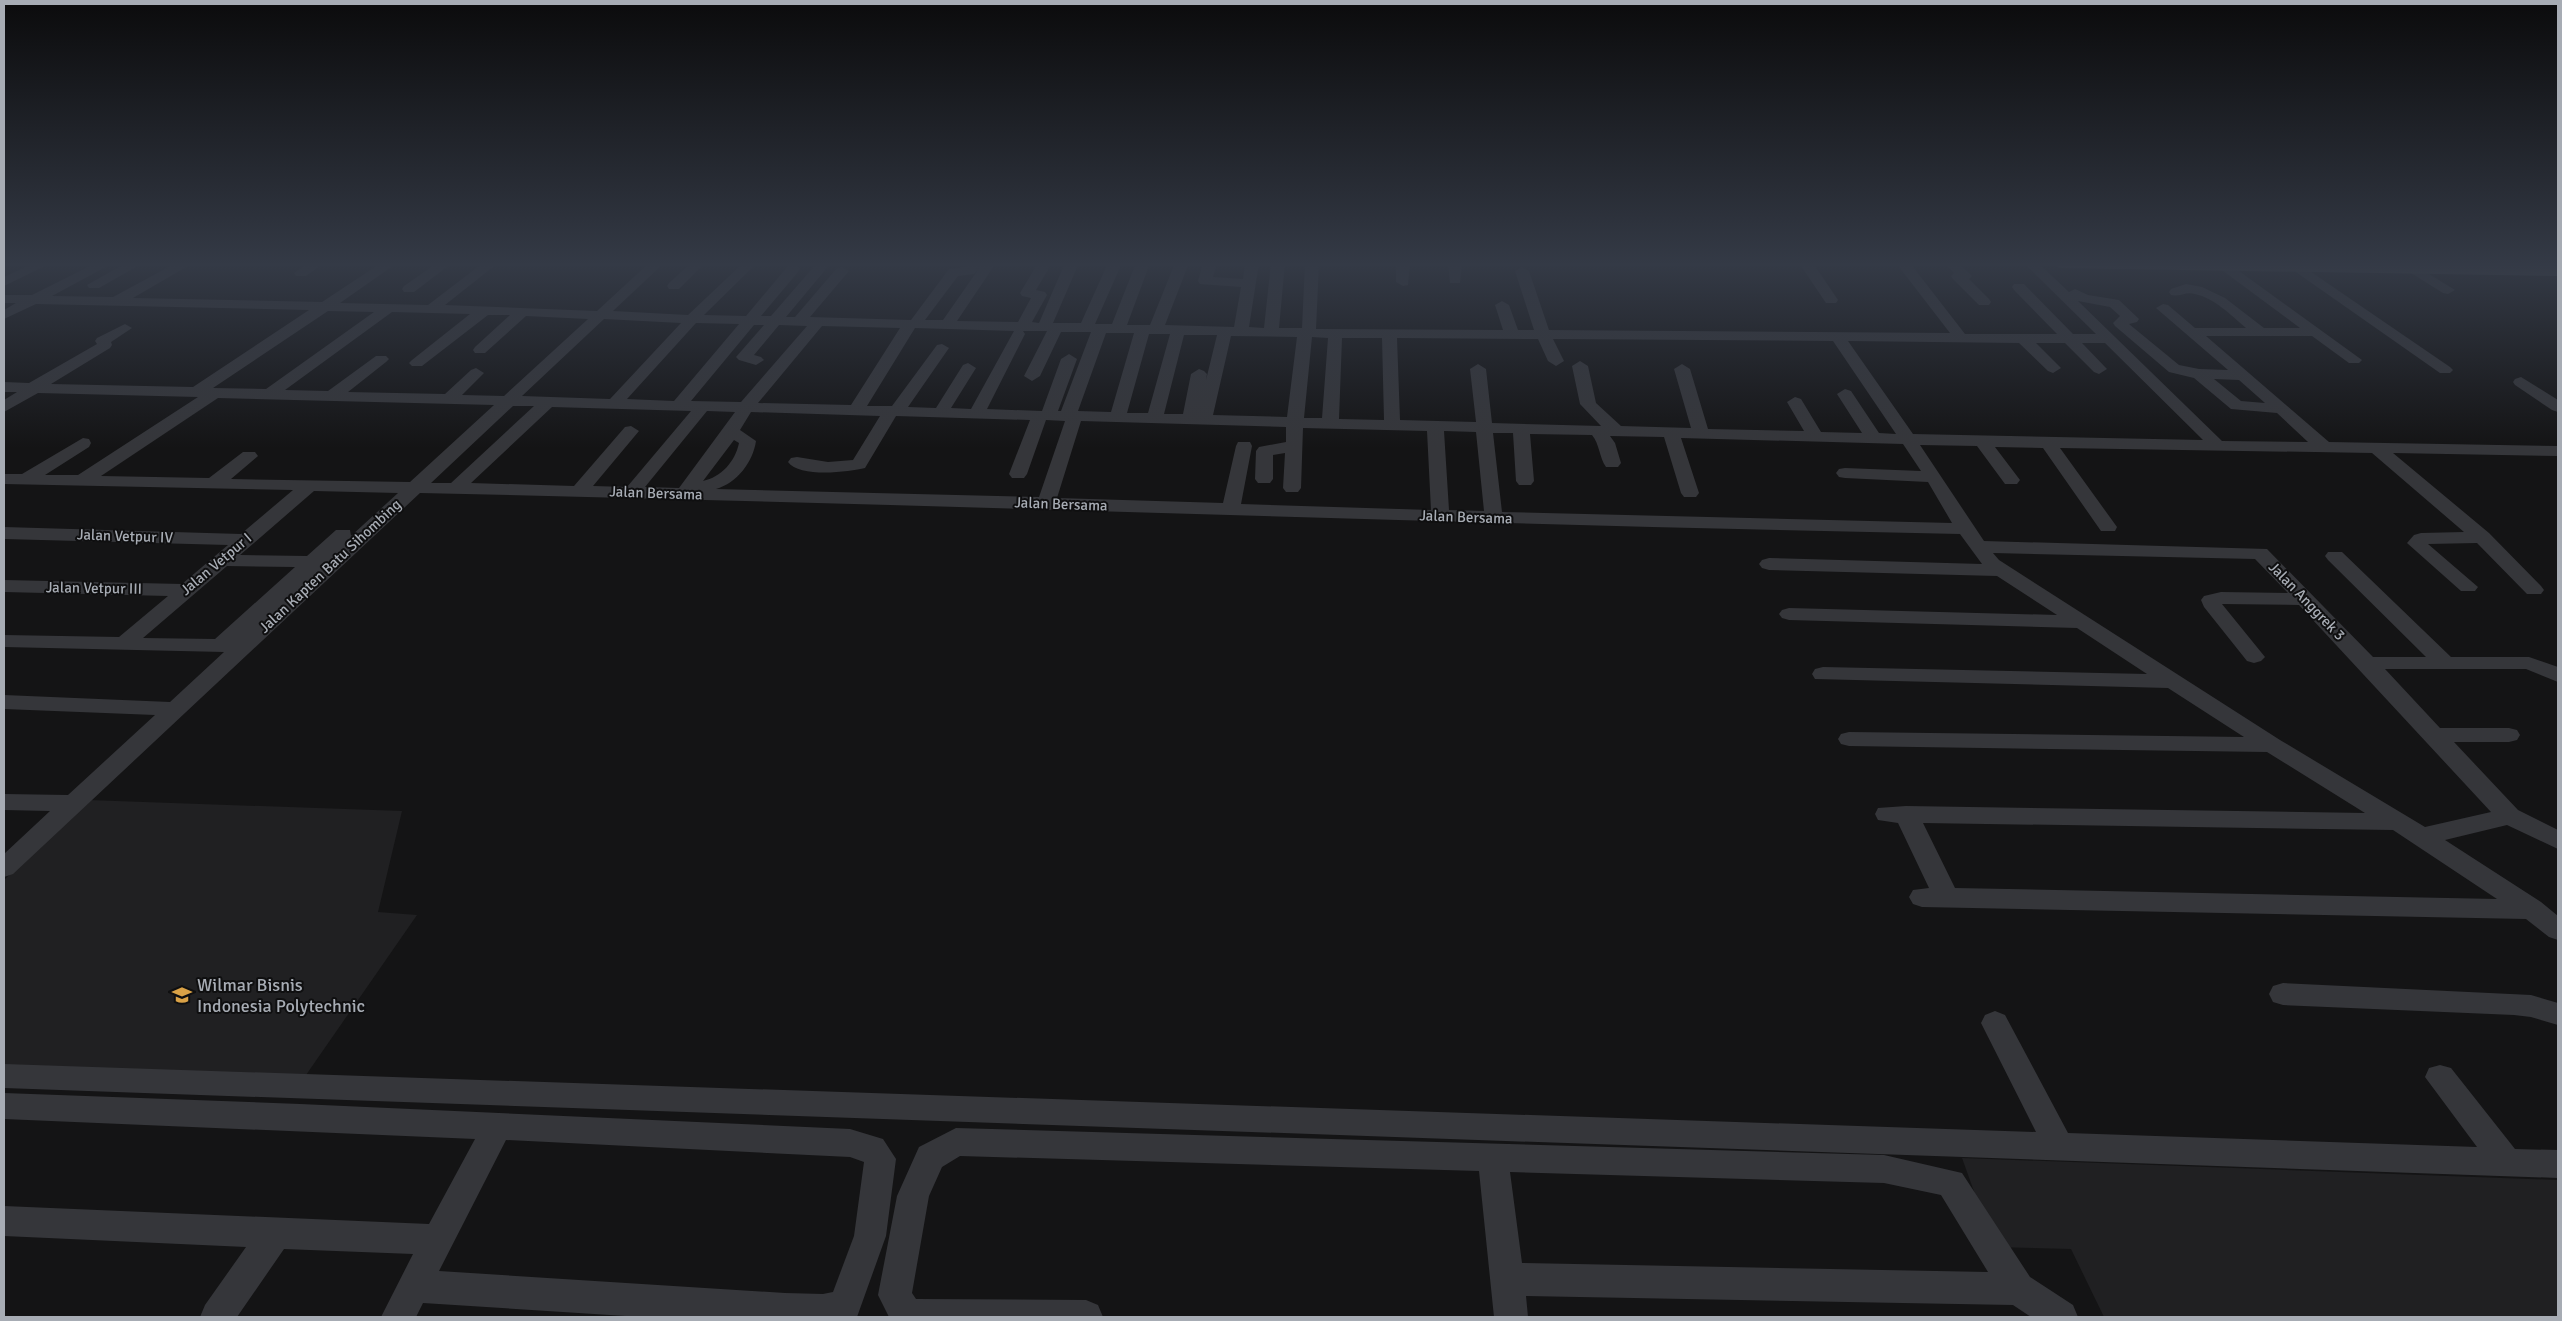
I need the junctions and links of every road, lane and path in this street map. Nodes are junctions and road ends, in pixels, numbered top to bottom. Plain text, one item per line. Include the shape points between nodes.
1 (912, 324) edge
2 (300, 325) edge
3 (366, 325) edge
4 (466, 325) edge
5 (508, 325) edge
6 (590, 325) edge
7 (687, 325) edge
8 (746, 325) edge
9 (769, 325) edge
10 (816, 325) edge
11 (935, 325) edge
12 (947, 325) joint
13 (1023, 325) edge
14 (1094, 325) edge
15 (1119, 325) edge
16 (1152, 325) edge
17 (1242, 325) edge
18 (1271, 325) edge
19 (1308, 325) edge
20 (1502, 325) edge
21 (1540, 325) edge
22 (1951, 325) edge
23 (2056, 325) edge
24 (2093, 325) edge
25 (2121, 325) edge
26 (2182, 325) edge
27 (2250, 325) edge
28 (2305, 325) edge
29 (2380, 325) edge
30 (1050, 327) junction
31 (125, 328) dead end
32 (1093, 328) junction
33 (1118, 328) junction
34 (1150, 329) junction
35 (1020, 330) junction
36 (1178, 330) junction
37 (1224, 331) junction
38 (1241, 331) junction
39 (1270, 332) junction
40 (2191, 332) junction
41 (2260, 332) junction
42 (2315, 332) junction
43 (1307, 333) junction
44 (1335, 333) junction
45 (1389, 333) junction
46 (1502, 334) junction
47 (1543, 334) junction
48 (1837, 337) junction
49 (1962, 338) junction
50 (2069, 338) junction
51 (2024, 339) junction
52 (2108, 339) junction
53 (326, 343) dead end
54 (942, 348) dead end
55 (480, 350) dead end
56 (381, 359) dead end
57 (1068, 359) dead end
58 (756, 360) dead end
59 (2354, 360) dead end
60 (1556, 361) dead end
61 (417, 363) dead end
62 (354, 365) dead end
63 (1580, 366) dead end
64 (968, 368) dead end
65 (1682, 368) dead end
66 (2053, 368) dead end
67 (2099, 368) dead end
68 (1478, 369) dead end
69 (2445, 370) dead end
70 (476, 373) dead end
71 (1198, 374) dead end
72 (2199, 374) junction
73 (2243, 375) junction
74 (1032, 376) dead end
75 (2521, 382) dead end
76 (4, 387) edge
77 (34, 388) junction
78 (195, 393) junction
79 (213, 394) junction
80 (251, 394) junction
81 (1845, 394) dead end
82 (268, 395) junction
83 (324, 396) junction
84 (449, 399) junction
85 (508, 401) junction
86 (548, 402) junction
87 (1795, 402) dead end
88 (615, 403) junction
89 (679, 405) junction
90 (704, 406) junction
91 (2558, 406) edge
92 (4, 407) edge
93 (746, 407) junction
94 (2282, 409) junction
95 (856, 410) junction
96 (894, 411) junction
97 (941, 412) junction
98 (977, 412) junction
99 (1044, 415) junction
100 (1072, 415) junction
101 (1118, 417) junction
102 (1155, 418) junction
103 (1197, 419) junction
104 (1295, 421) junction
105 (1330, 422) junction
106 (1392, 424) junction
107 (1435, 425) junction
108 (1485, 426) junction
109 (1521, 428) junction
110 (631, 431) dead end
111 (1606, 431) junction
112 (731, 432) junction
113 (1670, 433) junction
114 (1700, 433) junction
115 (1816, 436) junction
116 (1874, 438) junction
117 (1906, 439) junction
118 (1982, 441) junction
119 (83, 443) dead end
120 (2048, 443) junction
121 (1244, 446) dead end
122 (1294, 446) junction
123 (2219, 447) junction
124 (2325, 448) junction
125 (2377, 449) junction
126 (2558, 451) edge
127 (249, 456) dead end
128 (797, 462) dead end
129 (1612, 463) dead end
130 (1845, 473) dead end
131 (1018, 474) dead end
132 (1934, 477) junction
133 (4, 479) edge
134 (1264, 479) dead end
135 (24, 480) junction
136 (83, 480) junction
137 (2010, 480) dead end
138 (1525, 481) dead end
139 (214, 483) junction
140 (308, 486) junction
141 (406, 486) junction
142 (457, 487) junction
143 (1292, 488) dead end
144 (579, 491) junction
145 (632, 492) junction
146 (685, 492) junction
147 (4, 493) edge
148 (1690, 493) dead end
149 (1046, 503) junction
150 (1231, 510) junction
151 (1440, 516) junction
152 (1494, 518) junction
153 (2108, 527) dead end
154 (1965, 529) junction
155 (4, 533) edge
156 (2482, 537) junction
157 (246, 540) junction
158 (1979, 547) junction
159 (2335, 556) dead end
160 (221, 560) junction
161 (312, 562) junction
162 (1769, 564) dead end
163 (2000, 570) junction
164 (2468, 587) dead end
165 (7, 589) edge
166 (184, 590) junction
167 (2534, 590) dead end
168 (2304, 599) junction
169 (1789, 614) dead end
170 (2081, 622) junction
171 (4, 641) edge
172 (123, 644) junction
173 (220, 646) junction
174 (243, 646) junction
175 (2254, 657) dead end
176 (2367, 663) junction
177 (2445, 663) junction
178 (1823, 674) dead end
179 (2558, 675) edge
180 (2173, 681) junction
181 (4, 702) edge
182 (176, 709) junction
183 (2509, 735) dead end
184 (2434, 736) junction
185 (1849, 738) dead end
186 (2272, 745) junction
187 (4, 802) edge
188 (74, 803) junction
189 (2509, 816) junction
190 (2399, 822) junction
191 (2422, 837) junction
192 (2558, 840) edge
193 (4, 868) edge
194 (2532, 909) junction
195 (2558, 930) edge
196 (2283, 994) dead end
197 (2558, 1014) edge
198 (1995, 1023) dead end
199 (4, 1076) edge
200 (2440, 1077) dead end
201 (4, 1106) edge
202 (497, 1127) junction
203 (2059, 1147) junction
204 (1493, 1159) junction
205 (2506, 1162) junction
206 (2558, 1164) edge
207 (4, 1221) edge
208 (276, 1232) junction
209 (438, 1240) junction
210 (1507, 1279) junction
211 (415, 1286) junction
212 (2018, 1289) junction
213 (217, 1317) edge
214 (398, 1317) edge
215 (1086, 1317) edge
216 (1512, 1317) edge
217 (2061, 1317) edge

1 - 95 street
2 - 78 street
3 - 82 street
4 - 61 street
5 - 55 street
6 - 85 street, Jalan Kapten Batu Sihombing
7 - 88 street
8 - 89 street
9 - 58 street via 744,357
10 - 93 street
11 - 12 street
12 - 35 street
13 - 35 street
14 - 32 street
15 - 33 street
16 - 34 street
17 - 38 street
18 - 39 street
19 - 43 street
20 - 46 street
21 - 47 street
22 - 49 street
23 - 50 street
24 - 52 street
25 - 72 street via 2171,367
26 - 40 street
27 - 41 street
28 - 42 street
29 - 69 street
30 - 32 street
30 - 35 street
30 - 74 street
31 - 77 street via 102,341 105,345
32 - 33 street
32 - 100 street
33 - 34 street
34 - 36 street
34 - 101 street
35 - 98 street
36 - 37 street
36 - 102 street
37 - 38 street
37 - 103 street
38 - 39 street
39 - 43 street
40 - 41 street
40 - 73 street
41 - 42 street
42 - 59 street
43 - 44 street
43 - 104 street
44 - 45 street
44 - 105 street
45 - 46 street
45 - 106 street
46 - 47 street
47 - 48 street
47 - 60 street
48 - 49 street
48 - 117 street
49 - 51 street
50 - 51 street
50 - 52 street
50 - 67 street
51 - 66 street
52 - 123 street
53 - 80 street
54 - 96 street
56 - 83 street
57 - 99 street
62 - 83 street
63 - 111 street via 1588,404
64 - 97 street
65 - 114 street
68 - 108 street
70 - 84 street
71 - 103 street
72 - 73 street
72 - 94 street via 2237,406
73 - 94 street
75 - 91 street
76 - 77 street
77 - 78 street
77 - 92 street
78 - 79 street
79 - 80 street
79 - 136 street
80 - 82 street
81 - 116 street
82 - 83 street
83 - 84 street
84 - 85 street
85 - 86 street
85 - 141 street, Jalan Kapten Batu Sihombing
86 - 88 street
86 - 142 street
87 - 115 street
88 - 89 street
89 - 90 street
90 - 93 street
90 - 145 street
93 - 95 street
93 - 112 street
94 - 124 street
95 - 96 street
96 - 97 street
96 - 128 street via 859,464 815,466
97 - 98 street
98 - 99 street
99 - 100 street
99 - 131 street
100 - 101 street
100 - 149 street
101 - 102 street
102 - 103 street
103 - 104 street
104 - 105 street
104 - 122 street
105 - 106 street
106 - 107 street
107 - 108 street
107 - 151 street
108 - 109 street
108 - 152 street
109 - 111 street
109 - 138 street
110 - 144 street
111 - 113 street
111 - 129 street
112 - 146 street
112 - 146 street via 748,442 746,451 734,468 723,481
113 - 114 street
113 - 148 street
114 - 115 street
115 - 116 street
116 - 117 street
117 - 118 street
117 - 132 street
118 - 120 street
118 - 137 street
119 - 135 street
120 - 123 street
120 - 153 street
121 - 150 street
122 - 134 street via 1265,451
122 - 143 street
123 - 124 street
124 - 125 street
125 - 126 street
125 - 156 street
127 - 139 street
130 - 132 street
132 - 154 street
133 - 135 street, Jalan Bersama
135 - 136 street, Jalan Bersama
135 - 147 street
136 - 139 street, Jalan Bersama
139 - 140 street, Jalan Bersama
140 - 141 street, Jalan Bersama
140 - 157 street, Jalan Vetpur I
141 - 142 street, Jalan Bersama
141 - 161 street
141 - 174 street, Jalan Kapten Batu Sihombing
142 - 144 street, Jalan Bersama
144 - 145 street, Jalan Bersama
145 - 146 street, Jalan Bersama
146 - 149 street, Jalan Bersama
149 - 150 street, Jalan Bersama
150 - 151 street, Jalan Bersama
151 - 152 street, Jalan Bersama
152 - 154 street, Jalan Bersama
154 - 158 street
155 - 157 street, Jalan Vetpur IV
156 - 164 street via 2428,538 2416,543
156 - 167 street
157 - 160 street, Jalan Vetpur I
158 - 163 street
158 - 168 street, Jalan Anggrek 3 via 2252,552 2264,555
159 - 177 street
160 - 161 street
160 - 166 street, Jalan Vetpur I
161 - 173 street
162 - 163 street
163 - 170 street
165 - 166 street, Jalan Vetpur III
166 - 172 street, Jalan Vetpur I
168 - 175 street via 2211,600 2210,603
168 - 176 street, Jalan Anggrek 3
169 - 170 street
170 - 180 street
171 - 172 street
172 - 173 street
173 - 174 street
174 - 182 street, Jalan Kapten Batu Sihombing
176 - 177 street
176 - 184 street, Jalan Anggrek 3
177 - 179 street via 2539,665
178 - 180 street
180 - 186 street
181 - 182 street
182 - 188 street, Jalan Kapten Batu Sihombing
183 - 184 street
184 - 189 street, Jalan Anggrek 3
185 - 186 street
186 - 190 street
187 - 188 street
188 - 193 street, Jalan Kapten Batu Sihombing
189 - 191 street
189 - 192 street, Jalan Anggrek 3
190 - 191 street
190 - 194 street via 1896,814 1934,897
191 - 194 street
194 - 195 street
196 - 197 street via 2514,1004
198 - 203 street
199 - 203 street
200 - 205 street
201 - 202 street
202 - 209 street
202 - 211 street via 850,1143 872,1149 880,1159 870,1236 845,1306 823,1310 785,1310
203 - 205 street
204 - 210 street
204 - 212 street via 1884,1170 1951,1182
204 - 215 street via 956,1142 930,1156 913,1196 898,1268 895,1295 907,1316
205 - 206 street
207 - 208 street
208 - 209 street
208 - 213 street
209 - 211 street
210 - 212 street
210 - 216 street
211 - 214 street
212 - 217 street

